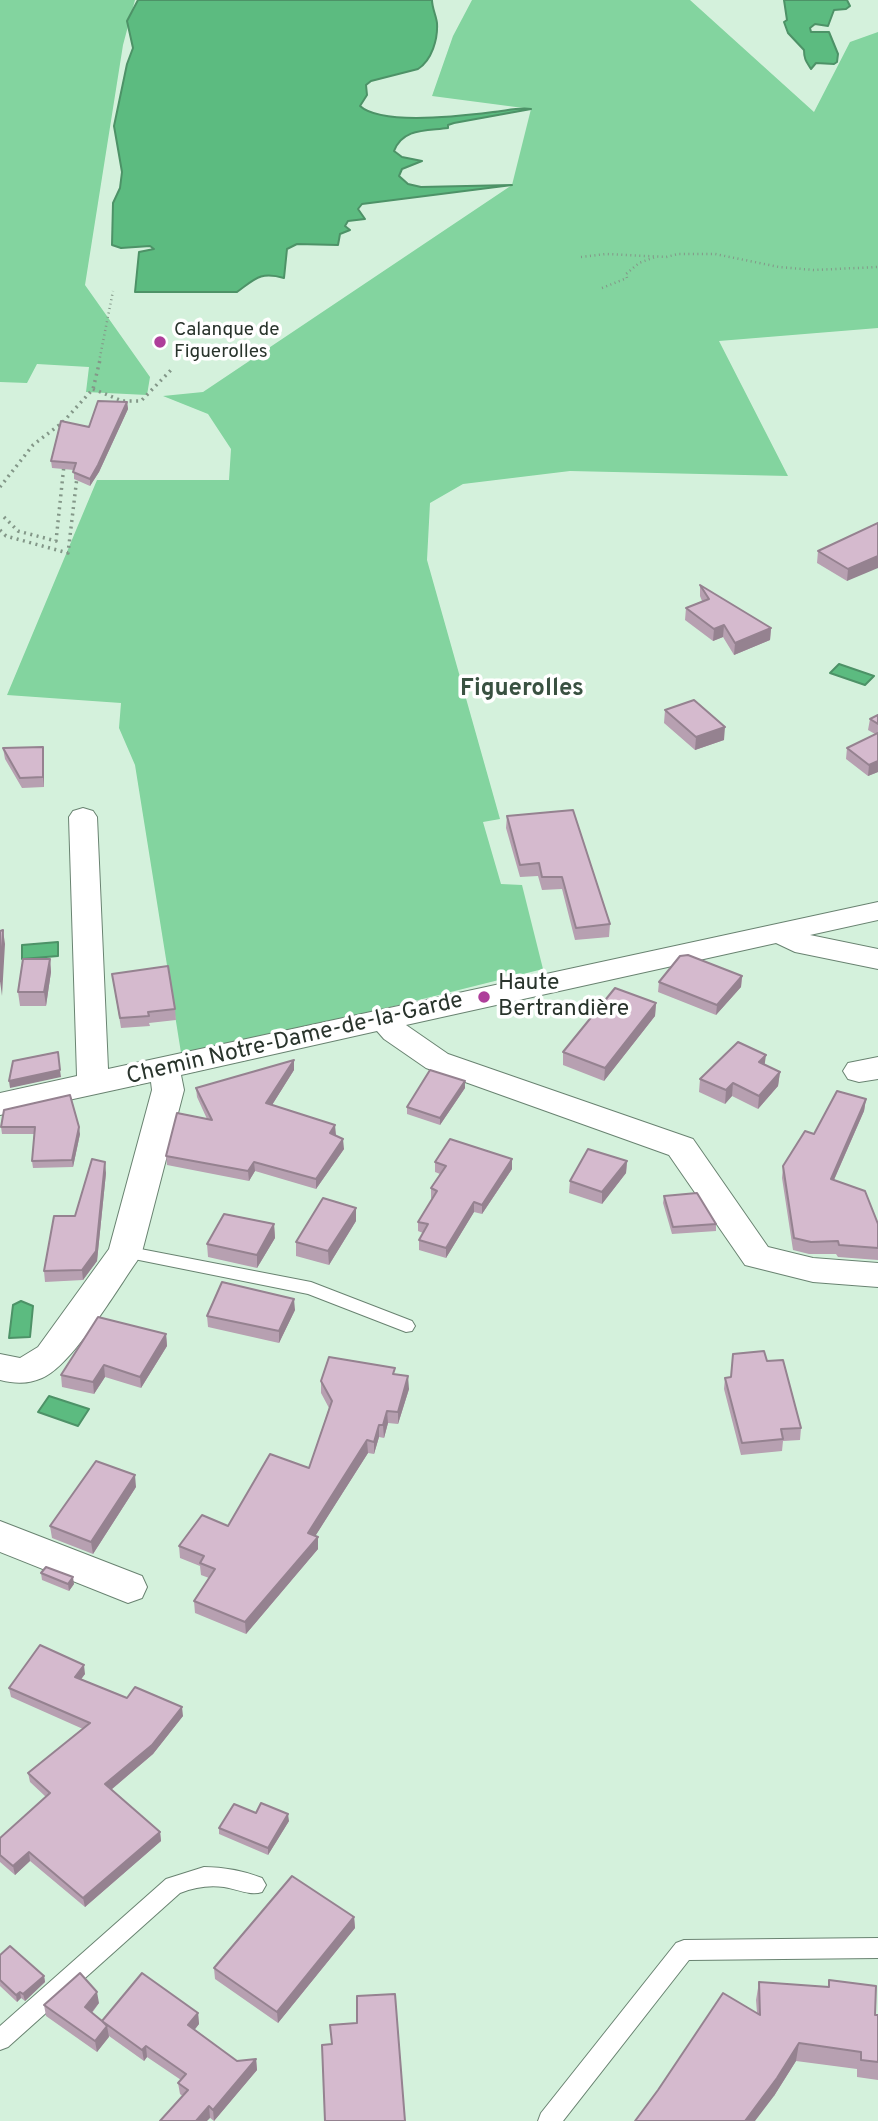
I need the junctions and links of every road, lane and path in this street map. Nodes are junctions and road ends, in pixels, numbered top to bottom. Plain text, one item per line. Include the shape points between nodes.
1 (656, 256) junction
2 (581, 257) dead end
3 (877, 266) edge
4 (601, 288) dead end
5 (113, 291) dead end
6 (171, 370) dead end
7 (93, 389) junction
8 (65, 457) edge
9 (78, 470) edge
10 (0, 487) edge
11 (4, 517) dead end
12 (0, 530) edge
13 (83, 817) dead end
14 (878, 911) edge
15 (784, 934) junction
16 (878, 960) edge
17 (385, 1020) junction
18 (164, 1069) junction
19 (93, 1084) junction
20 (0, 1104) edge
21 (125, 1251) junction
22 (878, 1275) edge
23 (406, 1326) dead end
24 (0, 1367) edge
25 (0, 1535) edge
26 (128, 1587) dead end
27 (255, 1885) dead end
28 (878, 1948) edge
29 (0, 2040) edge
30 (549, 2121) edge

1 - 2 path
1 - 3 path via 715,254 814,270
1 - 4 path via 639,263 627,278
5 - 7 path
6 - 7 path via 141,401 122,401
7 - 10 path via 63,422 33,445
8 - 11 path via 56,541 18,531
9 - 12 path via 68,553 6,536
13 - 19 street
14 - 15 street, Chemin Notre-Dame-de-la-Garde
15 - 16 street via 795,942
15 - 17 street, Chemin Notre-Dame-de-la-Garde
17 - 18 street, Chemin Notre-Dame-de-la-Garde
17 - 22 street via 437,1060 681,1147 757,1256 813,1270
18 - 19 street, Chemin Notre-Dame-de-la-Garde
18 - 21 street via 168,1090
19 - 20 street, Chemin Notre-Dame-de-la-Garde
21 - 23 lane via 312,1288
21 - 24 street via 50,1356 20,1371
25 - 26 street
27 - 29 lane via 216,1875 194,1877 173,1886
28 - 30 lane via 684,1950

